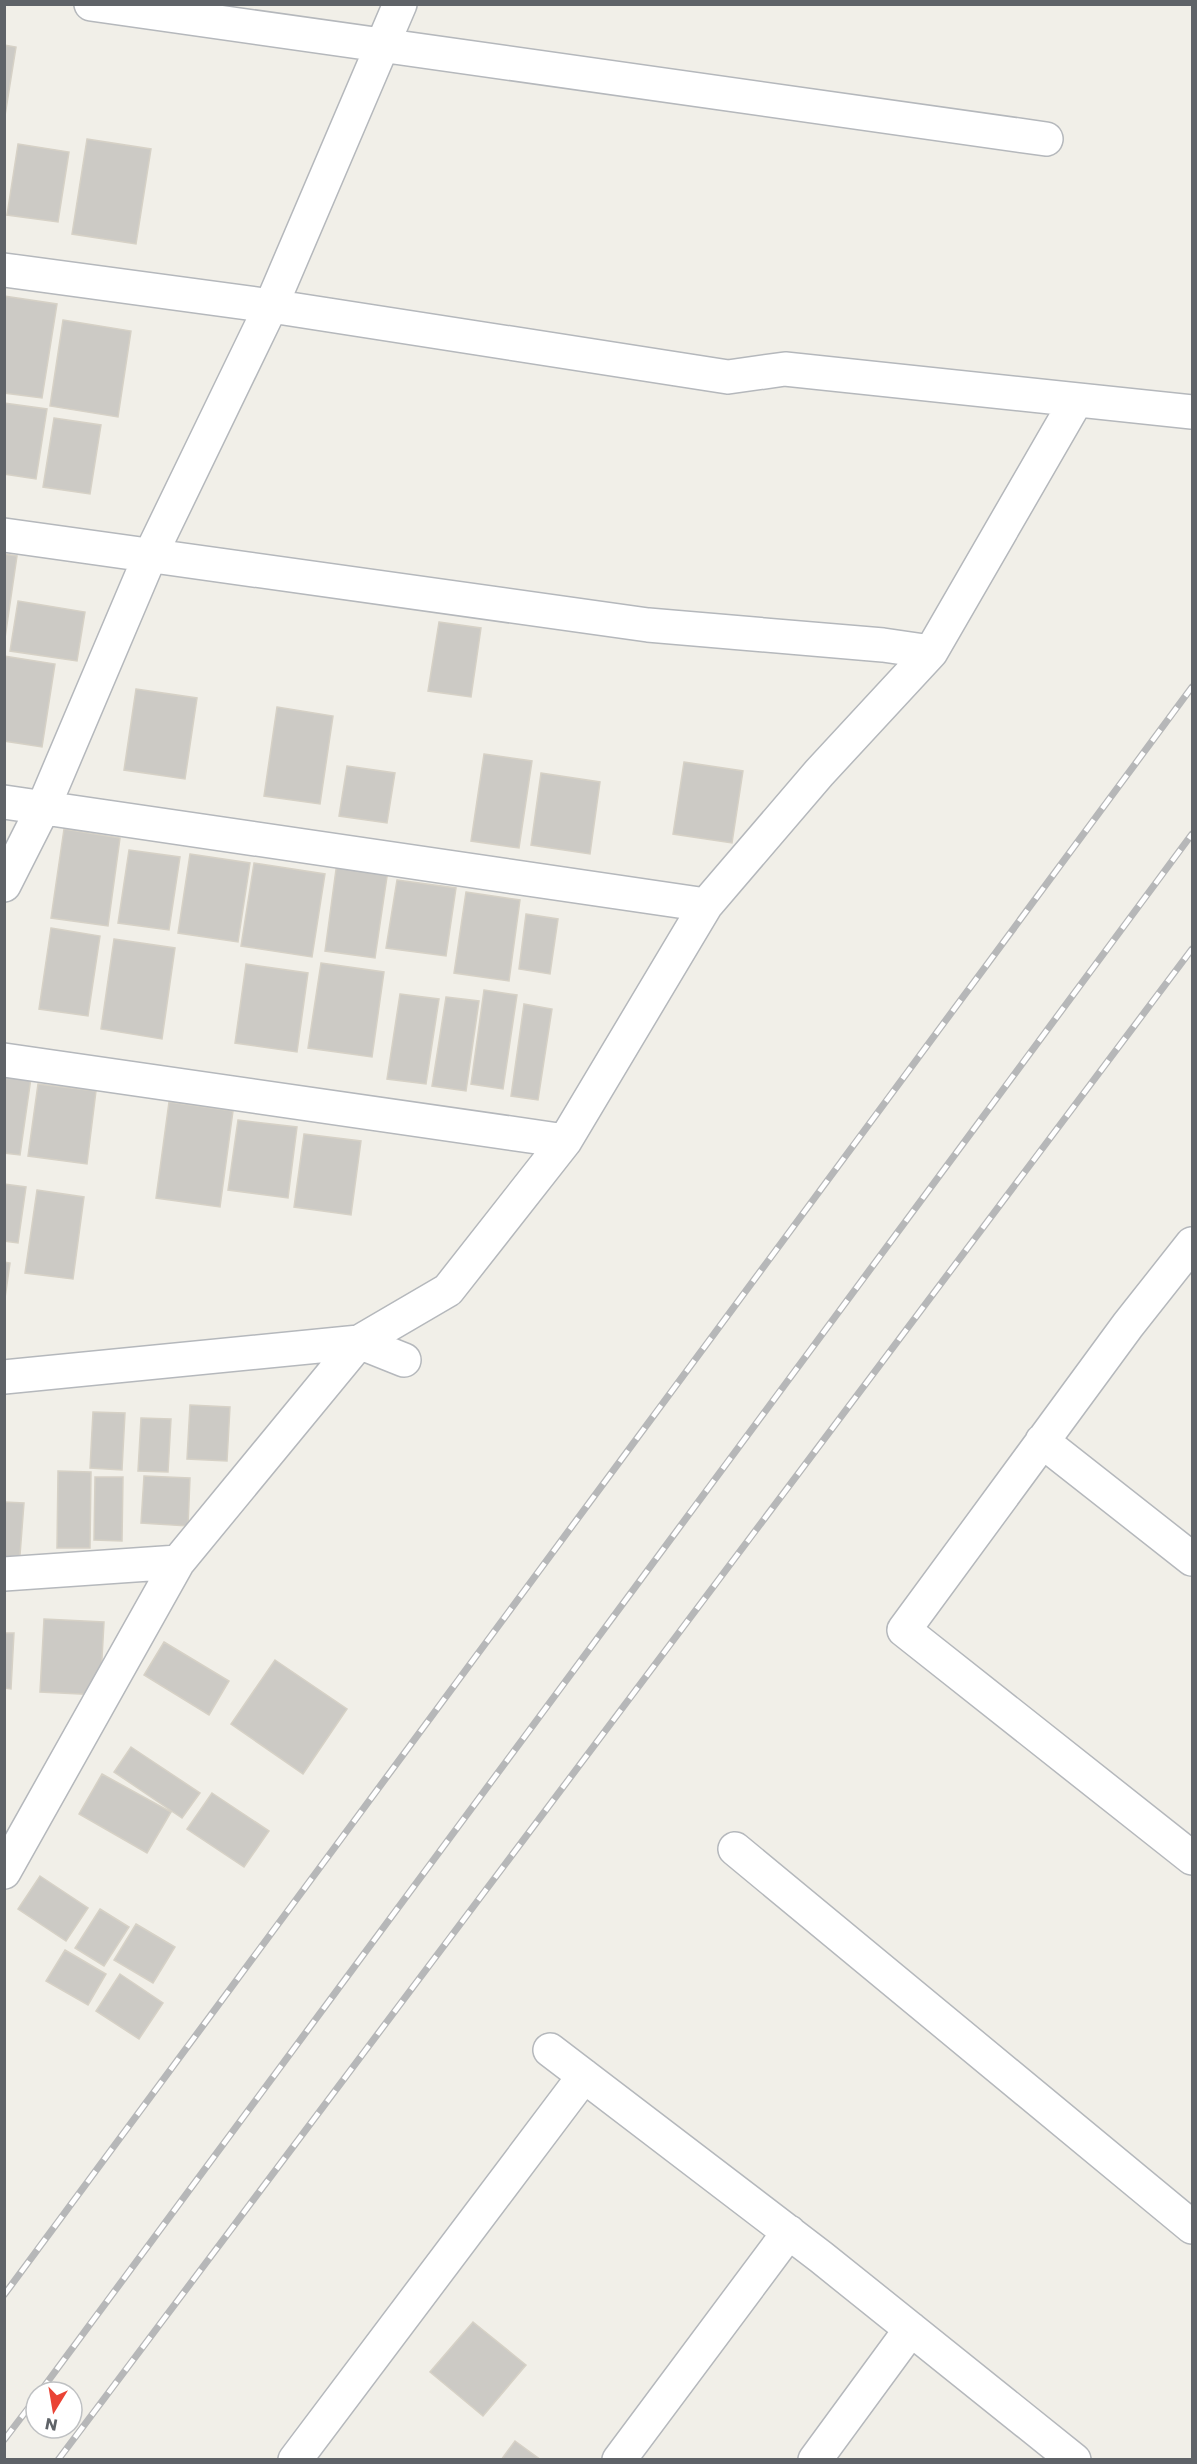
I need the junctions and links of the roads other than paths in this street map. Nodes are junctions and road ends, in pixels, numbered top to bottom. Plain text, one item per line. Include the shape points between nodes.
1 (91, 4) edge
2 (400, 4) edge
3 (383, 45) junction
4 (1046, 139) dead end
5 (4, 270) edge
6 (270, 306) junction
7 (1076, 401) junction
8 (1192, 412) edge
9 (4, 535) edge
10 (150, 556) junction
11 (931, 652) junction
12 (4, 802) edge
13 (43, 808) junction
14 (4, 885) edge
15 (706, 905) junction
16 (4, 1060) edge
17 (565, 1141) junction
18 (1192, 1244) edge
19 (358, 1342) junction
20 (404, 1360) dead end
21 (4, 1377) edge
22 (1042, 1441) junction
23 (1192, 1559) edge
24 (178, 1562) junction
25 (4, 1574) edge
26 (735, 1849) dead end
27 (1192, 1858) edge
28 (4, 1872) edge
29 (550, 2050) dead end
30 (584, 2076) junction
31 (1192, 2227) edge
32 (789, 2232) junction
33 (911, 2329) junction
34 (295, 2460) edge
35 (619, 2460) edge
36 (815, 2460) edge
37 (1074, 2460) edge

1 - 3 street
2 - 3 street
3 - 4 street
3 - 6 street
5 - 6 street
6 - 7 street via 728,377 785,369
6 - 10 street
7 - 8 street
7 - 11 street
9 - 10 street
10 - 11 street via 648,625
10 - 13 street
11 - 15 street via 819,773
12 - 13 street
13 - 14 street
13 - 15 street
15 - 17 street
16 - 17 street
17 - 19 street via 448,1290
18 - 22 street
19 - 20 street
19 - 21 street
19 - 24 street
22 - 23 street
22 - 27 street via 904,1630
24 - 25 street
24 - 28 street
26 - 31 street
29 - 30 street
30 - 32 street
30 - 34 street
32 - 33 street
32 - 35 street
33 - 36 street
33 - 37 street

